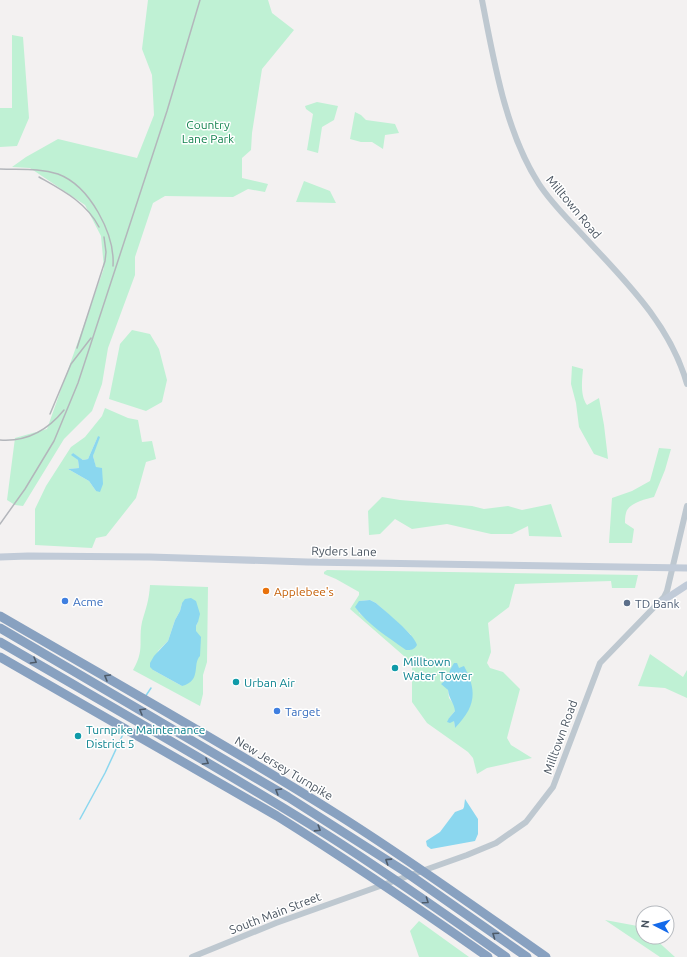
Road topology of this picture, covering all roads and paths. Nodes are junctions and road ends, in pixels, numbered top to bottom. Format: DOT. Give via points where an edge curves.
graph roads {
  1 [pos="482,0"];
  2 [pos="687,384"];
  3 [pos="687,506"];
  4 [pos="0,557"];
  5 [pos="672,568"];
  6 [pos="687,568"];
  7 [pos="687,585"];
  8 [pos="658,604"];
  9 [pos="0,616"];
  10 [pos="0,628"];
  11 [pos="0,642"];
  12 [pos="0,656"];
  13 [pos="367,891"];
  14 [pos="192,957"];
  15 [pos="488,957"];
  16 [pos="506,957"];
  17 [pos="527,957"];
  18 [pos="546,957"];
  1 -- 2 [label="street, Milltown Road" via="507,110 530,170 554,204 656,318 670,343"];
  3 -- 5 [label="street, Milltown Road"];
  4 -- 5 [label="main road, Ryders Lane" via="150,557"];
  5 -- 6 [label="main road, Ryders Lane"];
  5 -- 8 [label="street, Milltown Road" via="667,591"];
  7 -- 8 [label="main road"];
  8 -- 13 [label="street, Milltown Road" via="600,663 553,788 530,819 496,843"];
  18 -- 9 [label="highway, New Jersey Turnpike, one-way" via="336,814"];
  17 -- 10 [label="highway, New Jersey Turnpike, one-way" via="404,871 294,801"];
  11 -- 16 [label="highway, one-way" via="319,830"];
  12 -- 15 [label="highway" via="277,816"];
  13 -- 14 [label="street, South Main Street" via="276,922"];
}
